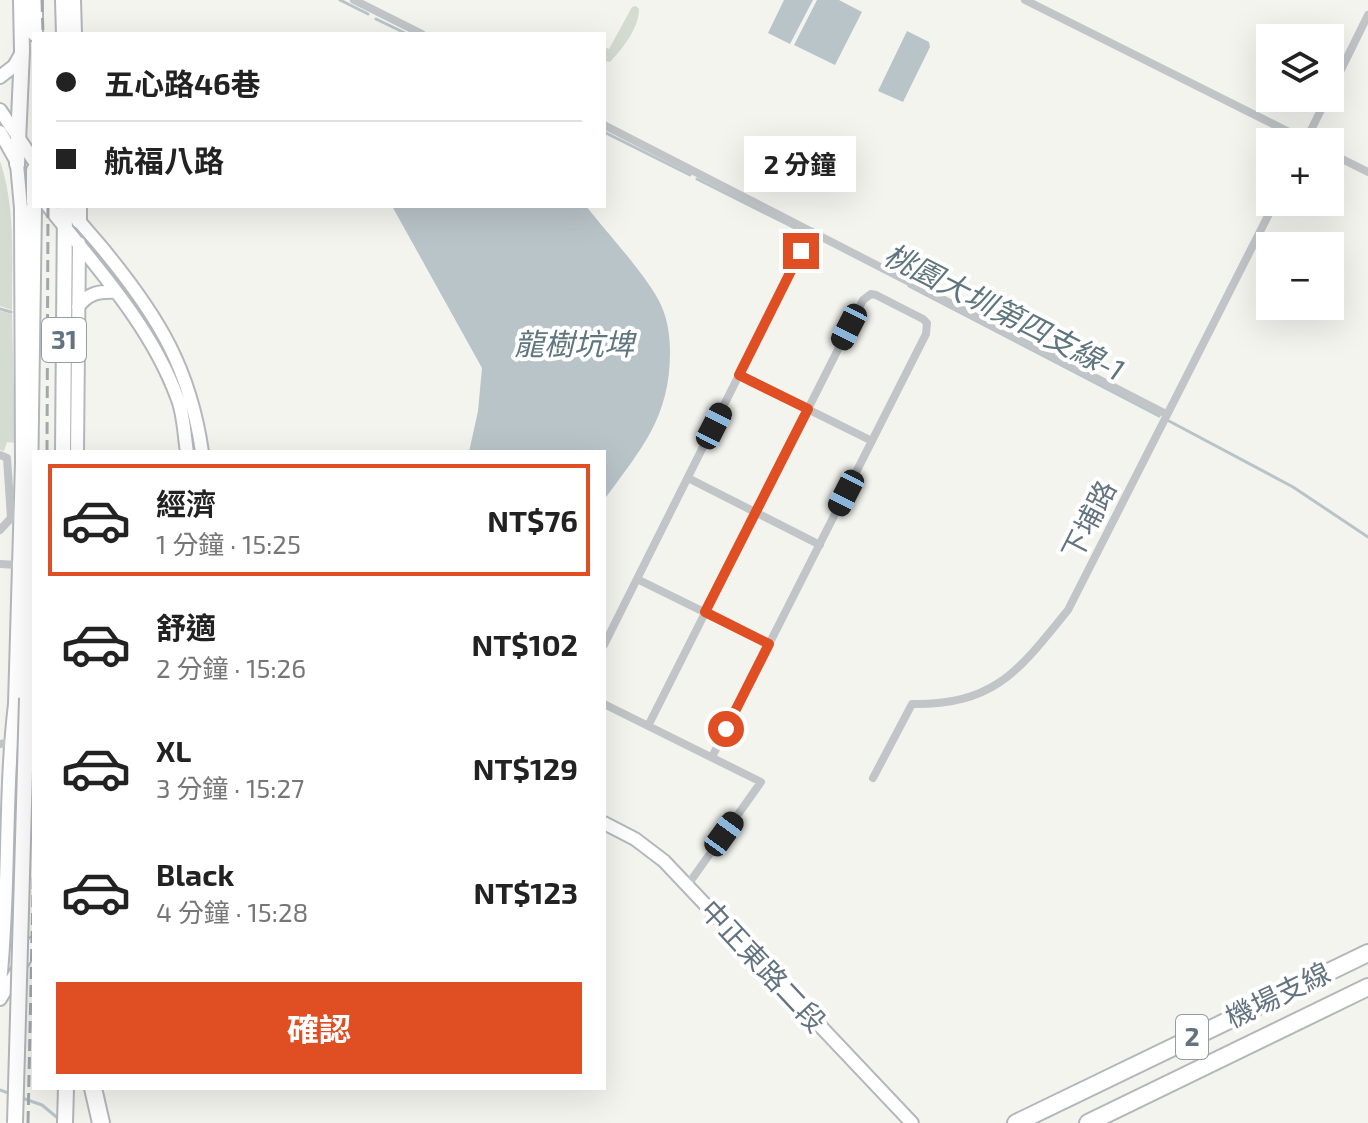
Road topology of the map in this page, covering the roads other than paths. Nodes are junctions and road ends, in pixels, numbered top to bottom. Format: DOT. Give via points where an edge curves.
graph roads {
  1 [pos="21,0"];
  2 [pos="35,0"];
  3 [pos="354,0"];
  4 [pos="1025,0"];
  5 [pos="66,2"];
  6 [pos="1368,15"];
  7 [pos="35,32"];
  8 [pos="64,32"];
  9 [pos="74,32"];
  10 [pos="418,32"];
  11 [pos="22,51"];
  12 [pos="1344,64"];
  13 [pos="0,77"];
  14 [pos="0,110"];
  15 [pos="606,126"];
  16 [pos="1281,128"];
  17 [pos="0,132"];
  18 [pos="18,137"];
  19 [pos="32,158"];
  20 [pos="1344,160"];
  21 [pos="17,164"];
  22 [pos="1368,172"];
  23 [pos="32,192"];
  24 [pos="34,208"];
  25 [pos="50,208"];
  26 [pos="66,208"];
  27 [pos="79,214"];
  28 [pos="1268,216"];
  29 [pos="65,228"];
  30 [pos="80,244"];
  31 [pos="801,251"];
  32 [pos="116,292"];
  33 [pos="78,307"];
  34 [pos="739,375"];
  35 [pos="808,409"];
  36 [pos="1166,414"];
  37 [pos="872,441"];
  38 [pos="63,450"];
  39 [pos="77,450"];
  40 [pos="187,450"];
  41 [pos="202,450"];
  42 [pos="0,455"];
  43 [pos="688,478"];
  44 [pos="756,512"];
  45 [pos="0,530"];
  46 [pos="820,545"];
  47 [pos="0,564"];
  48 [pos="18,565"];
  49 [pos="637,579"];
  50 [pos="705,612"];
  51 [pos="606,641"];
  52 [pos="769,644"];
  53 [pos="606,705"];
  54 [pos="13,721"];
  55 [pos="648,726"];
  56 [pos="32,738"];
  57 [pos="5,744"];
  58 [pos="712,757"];
  59 [pos="873,778"];
  60 [pos="606,824"];
  61 [pos="687,886"];
  62 [pos="32,945"];
  63 [pos="1368,953"];
  64 [pos="5,977"];
  65 [pos="1368,987"];
  66 [pos="0,999"];
  67 [pos="66,1090"];
  68 [pos="90,1090"];
  69 [pos="91,1090"];
  70 [pos="15,1123"];
  71 [pos="65,1123"];
  72 [pos="90,1123"];
  73 [pos="101,1123"];
  74 [pos="912,1123"];
  75 [pos="1016,1123"];
  76 [pos="1088,1123"];
  1 -- 11 [label="main road"];
  2 -- 7 [label="main road"];
  3 -- 10 [label="street"];
  4 -- 16 [label="street"];
  5 -- 8 [label="main road"];
  5 -- 9 [label="main road"];
  6 -- 12 [label="street"];
  11 -- 13 [label="main road"];
  11 -- 18 [label="main road"];
  14 -- 18 [label="main road"];
  15 -- 36 [label="street"];
  17 -- 21 [label="main road"];
  18 -- 19 [label="main road"];
  18 -- 21 [label="main road"];
  20 -- 22 [label="street"];
  21 -- 23 [label="main road"];
  21 -- 48 [label="main road" via="22,447"];
  24 -- 70 [label="main road, 31, bridge"];
  25 -- 29 [label="main road"];
  26 -- 29 [label="main road, 31"];
  27 -- 30 [label="main road"];
  27 -- 41 [label="main road" via="174,351 193,400"];
  28 -- 36 [label="street, 下埔路"];
  29 -- 30 [label="main road"];
  29 -- 38 [label="main road, 31"];
  30 -- 32 [label="main road"];
  30 -- 33 [label="main road"];
  31 -- 34 [label="street"];
  32 -- 33 [label="main road" via="93,293"];
  32 -- 40 [label="main road" via="179,399"];
  33 -- 39 [label="main road"];
  34 -- 35 [label="street"];
  34 -- 43 [label="street"];
  35 -- 37 [label="street"];
  35 -- 37 [label="street" via="863,300 876,295 923,319 928,328"];
  35 -- 44 [label="street"];
  36 -- 59 [label="street, 下埔路" via="1068,610 999,685 965,699 912,704"];
  37 -- 46 [label="street"];
  42 -- 45 [label="street" via="7,458 11,518"];
  43 -- 44 [label="street"];
  43 -- 49 [label="street"];
  44 -- 46 [label="street"];
  44 -- 50 [label="street"];
  46 -- 52 [label="street"];
  47 -- 48 [label="street"];
  48 -- 54 [label="main road"];
  49 -- 50 [label="street"];
  49 -- 51 [label="street"];
  50 -- 52 [label="street"];
  50 -- 55 [label="street"];
  52 -- 58 [label="street"];
  53 -- 55 [label="street"];
  54 -- 56 [label="main road"];
  54 -- 57 [label="main road"];
  55 -- 58 [label="street"];
  56 -- 57 [label="street"];
  57 -- 64 [label="main road"];
  58 -- 61 [label="street" via="761,782"];
  60 -- 61 [label="main road, 中正東路二段" via="654,851"];
  61 -- 74 [label="main road, 中正東路二段"];
  62 -- 64 [label="main road"];
  63 -- 75 [label="highway, 機場支線 / 2"];
  64 -- 66 [label="main road"];
  65 -- 76 [label="highway, 機場支線 / 2"];
  67 -- 71 [label="main road"];
  68 -- 72 [label="highway"];
  69 -- 73 [label="highway"];
}
